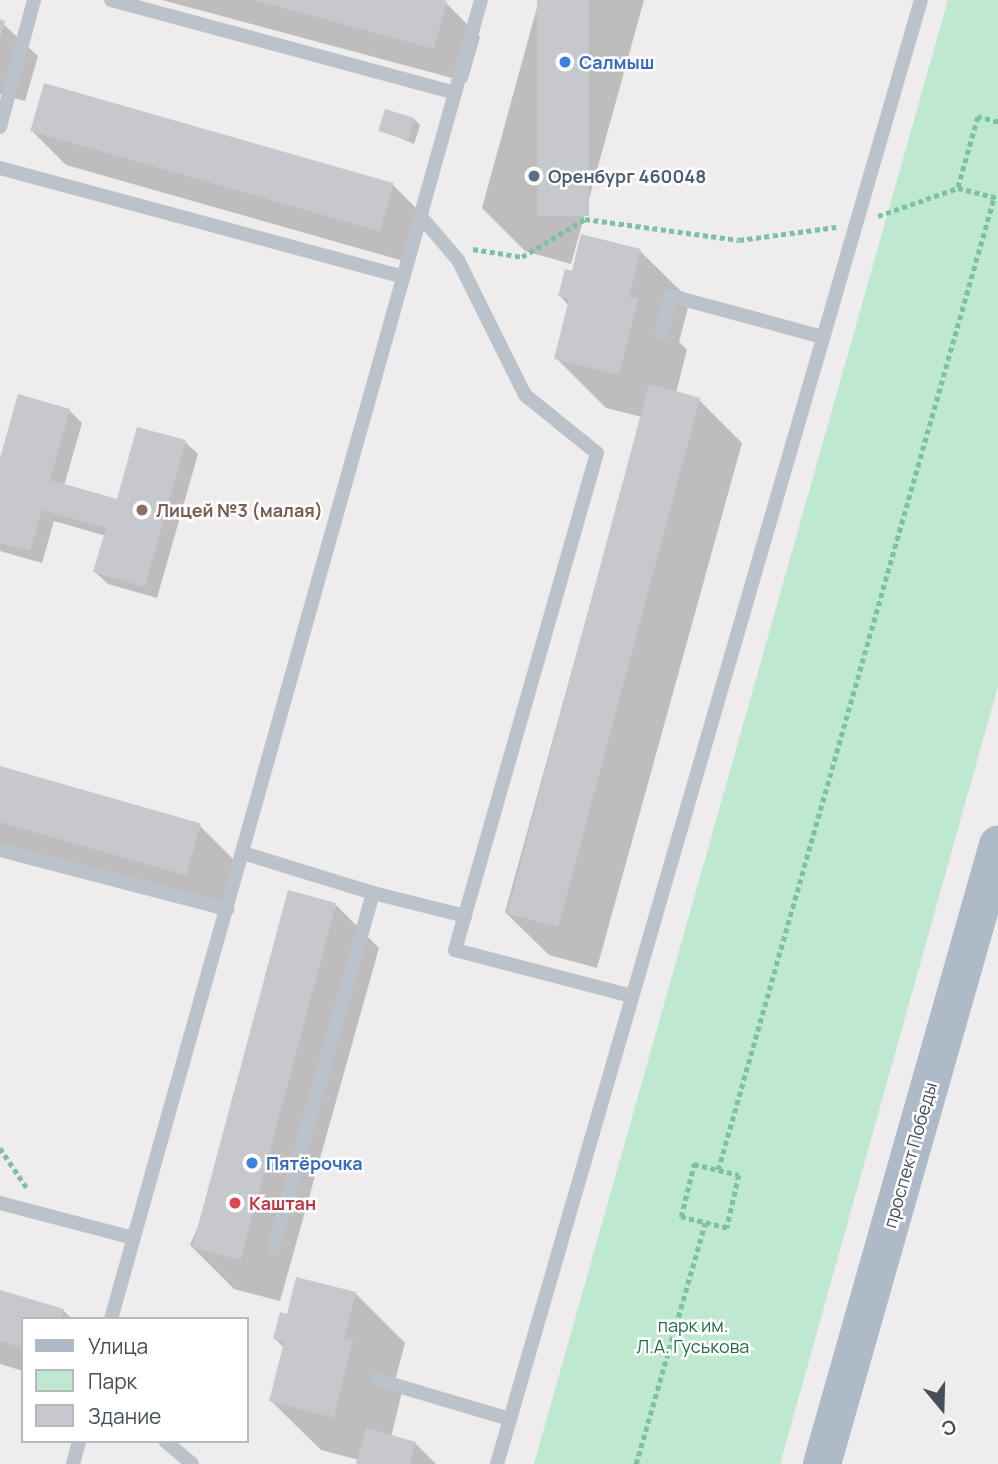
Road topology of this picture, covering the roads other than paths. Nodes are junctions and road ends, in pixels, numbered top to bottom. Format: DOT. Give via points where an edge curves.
graph roads {
  1 [pos="34,0"];
  2 [pos="111,0"];
  3 [pos="481,0"];
  4 [pos="921,0"];
  5 [pos="455,93"];
  6 [pos="2,107"];
  7 [pos="0,127"];
  8 [pos="0,168"];
  9 [pos="423,219"];
  10 [pos="404,278"];
  11 [pos="661,333"];
  12 [pos="823,337"];
  13 [pos="998,845"];
  14 [pos="0,850"];
  15 [pos="243,852"];
  16 [pos="373,893"];
  17 [pos="227,909"];
  18 [pos="465,916"];
  19 [pos="631,996"];
  20 [pos="0,1203"];
  21 [pos="132,1238"];
  22 [pos="273,1249"];
  23 [pos="112,1317"];
  24 [pos="378,1380"];
  25 [pos="510,1419"];
  26 [pos="78,1443"];
  27 [pos="166,1443"];
  28 [pos="73,1464"];
  29 [pos="191,1464"];
  30 [pos="497,1464"];
  31 [pos="822,1464"];
  1 -- 6 [label="lane"];
  2 -- 5 [label="lane"];
  3 -- 5 [label="lane"];
  4 -- 12 [label="lane"];
  5 -- 9 [label="lane"];
  6 -- 7 [label="lane"];
  8 -- 10 [label="lane"];
  9 -- 10 [label="lane"];
  9 -- 18 [label="lane" via="458,260 525,395 597,453"];
  10 -- 15 [label="lane"];
  11 -- 12 [label="lane" via="671,296"];
  12 -- 19 [label="lane"];
  13 -- 31 [label="main road, проспект Победы"];
  14 -- 17 [label="lane"];
  15 -- 16 [label="lane"];
  15 -- 17 [label="lane"];
  16 -- 18 [label="lane"];
  16 -- 22 [label="lane"];
  17 -- 21 [label="lane"];
  18 -- 19 [label="lane" via="455,950"];
  19 -- 25 [label="lane"];
  20 -- 21 [label="lane"];
  21 -- 23 [label="lane"];
  24 -- 25 [label="lane"];
  25 -- 30 [label="lane"];
  26 -- 28 [label="lane"];
  27 -- 29 [label="lane"];
}
